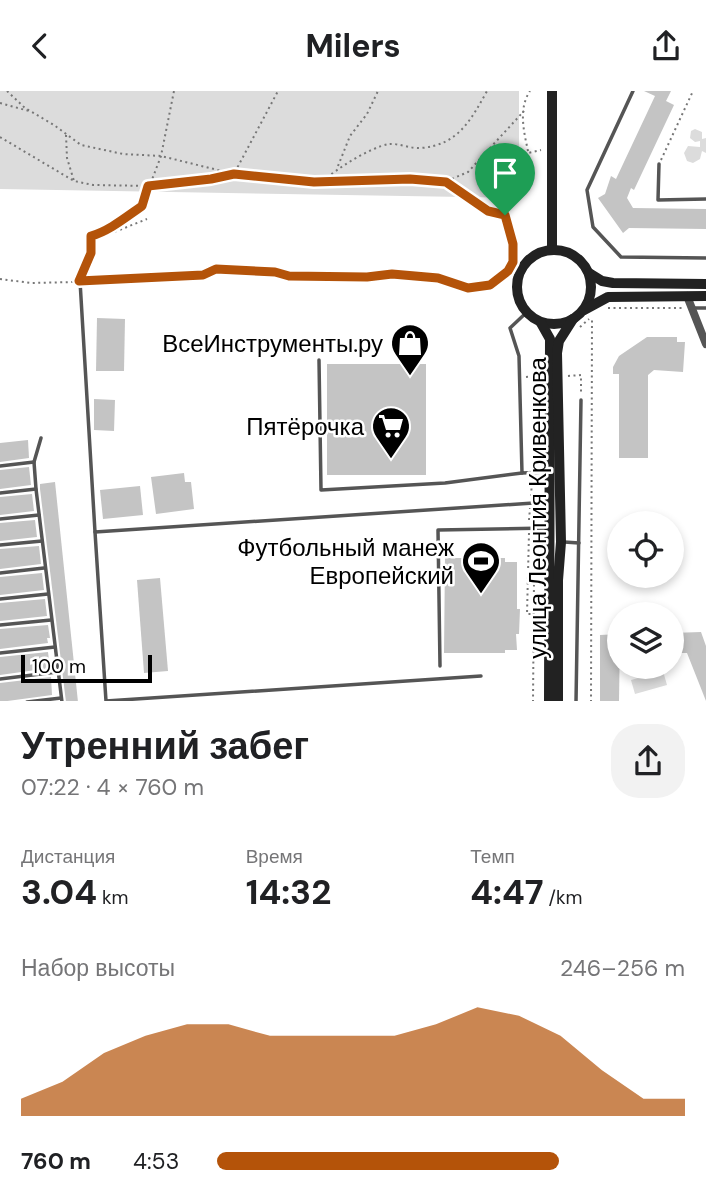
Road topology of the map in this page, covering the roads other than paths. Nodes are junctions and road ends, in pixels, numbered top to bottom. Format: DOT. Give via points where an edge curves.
graph roads {
  1 [pos="552,91"];
  2 [pos="634,91"];
  3 [pos="659,164"];
  4 [pos="706,199"];
  5 [pos="552,250"];
  6 [pos="706,258"];
  7 [pos="589,274"];
  8 [pos="79,281"];
  9 [pos="706,284"];
  10 [pos="687,296"];
  11 [pos="706,296"];
  12 [pos="692,308"];
  13 [pos="706,308"];
  14 [pos="527,311"];
  15 [pos="588,313"];
  16 [pos="573,319"];
  17 [pos="541,323"];
  18 [pos="702,325"];
  19 [pos="706,344"];
  20 [pos="319,360"];
  21 [pos="581,400"];
  22 [pos="41,438"];
  23 [pos="34,462"];
  24 [pos="0,466"];
  25 [pos="550,472"];
  26 [pos="522,473"];
  27 [pos="36,489"];
  28 [pos="0,493"];
  29 [pos="550,502"];
  30 [pos="39,515"];
  31 [pos="0,519"];
  32 [pos="550,528"];
  33 [pos="95,532"];
  34 [pos="42,541"];
  35 [pos="561,542"];
  36 [pos="579,543"];
  37 [pos="0,545"];
  38 [pos="44,568"];
  39 [pos="0,573"];
  40 [pos="48,594"];
  41 [pos="0,599"];
  42 [pos="51,620"];
  43 [pos="0,625"];
  44 [pos="55,647"];
  45 [pos="0,653"];
  46 [pos="440,666"];
  47 [pos="57,672"];
  48 [pos="481,676"];
  49 [pos="0,679"];
  50 [pos="62,700"];
  51 [pos="44,701"];
  52 [pos="549,701"];
  53 [pos="558,701"];
  54 [pos="576,701"];
  1 -- 5 [label="street"];
  2 -- 6 [label="lane" via="587,190 593,227 621,257"];
  3 -- 4 [label="lane" via="658,199"];
  5 -- 7 [label="street" via="572,254"];
  5 -- 14 [label="street" via="527,262 519,276 517,291"];
  7 -- 9 [label="street" via="613,283"];
  7 -- 15 [label="street"];
  8 -- 33 [label="lane"];
  10 -- 11 [label="street"];
  10 -- 12 [label="street"];
  10 -- 15 [label="street" via="608,297"];
  12 -- 13 [label="lane"];
  12 -- 18 [label="street"];
  14 -- 17 [label="street"];
  14 -- 26 [label="lane" via="510,328 519,356"];
  15 -- 16 [label="street"];
  16 -- 17 [label="street"];
  16 -- 35 [label="street, улица Леонтия Кривенкова" via="557,353"];
  17 -- 25 [label="street, улица Леонтия Кривенкова" via="550,339"];
  18 -- 19 [label="street"];
  20 -- 26 [label="lane" via="321,490 445,484"];
  21 -- 36 [label="lane"];
  22 -- 23 [label="lane"];
  23 -- 24 [label="lane"];
  23 -- 27 [label="lane"];
  25 -- 26 [label="lane"];
  25 -- 29 [label="street, улица Леонтия Кривенкова"];
  27 -- 28 [label="lane"];
  27 -- 30 [label="lane"];
  29 -- 32 [label="street, улица Леонтия Кривенкова"];
  29 -- 33 [label="lane"];
  30 -- 31 [label="lane"];
  30 -- 34 [label="lane"];
  32 -- 46 [label="lane" via="438,530"];
  32 -- 52 [label="street, улица Леонтия Кривенкова"];
  33 -- 48 [label="lane" via="106,701"];
  34 -- 37 [label="lane"];
  34 -- 38 [label="lane"];
  35 -- 36 [label="lane"];
  35 -- 53 [label="street, улица Леонтия Кривенкова"];
  36 -- 54 [label="lane"];
  38 -- 39 [label="lane"];
  38 -- 40 [label="lane"];
  40 -- 41 [label="lane"];
  40 -- 42 [label="lane"];
  42 -- 43 [label="lane"];
  42 -- 44 [label="lane"];
  44 -- 45 [label="lane"];
  44 -- 47 [label="lane"];
  47 -- 49 [label="lane"];
  47 -- 50 [label="lane"];
  50 -- 51 [label="lane"];
}
